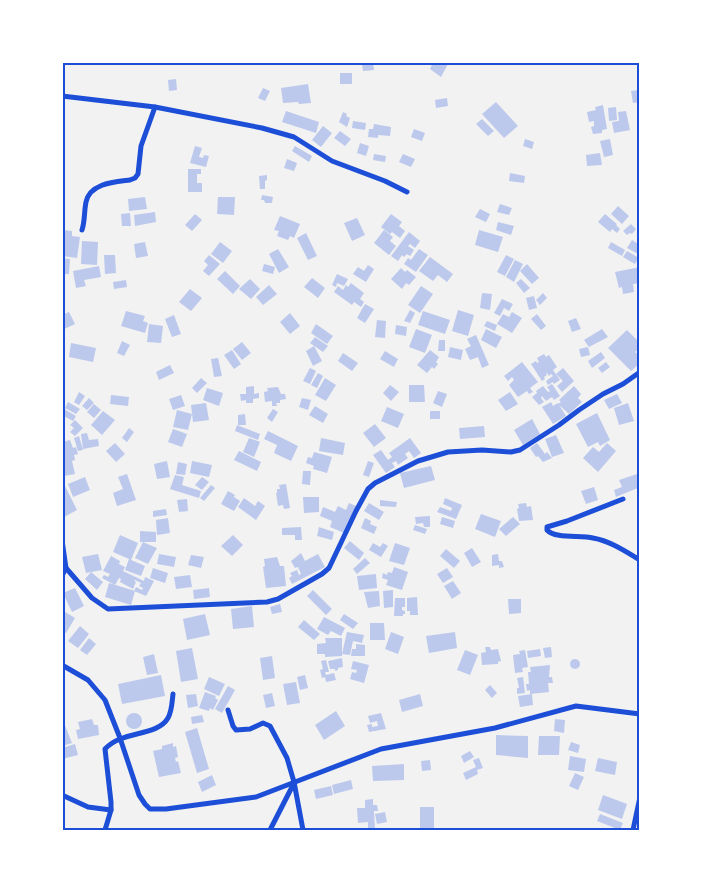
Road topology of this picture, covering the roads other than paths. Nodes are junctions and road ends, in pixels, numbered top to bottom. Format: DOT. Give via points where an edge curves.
graph roads {
  1 [pos="62,96"];
  2 [pos="155,107"];
  3 [pos="407,192"];
  4 [pos="82,230"];
  5 [pos="640,372"];
  6 [pos="623,499"];
  7 [pos="62,540"];
  8 [pos="640,560"];
  9 [pos="66,568"];
  10 [pos="62,576"];
  11 [pos="62,666"];
  12 [pos="173,694"];
  13 [pos="228,710"];
  14 [pos="640,714"];
  15 [pos="120,738"];
  16 [pos="294,782"];
  17 [pos="62,795"];
  18 [pos="640,796"];
  19 [pos="111,810"];
  20 [pos="106,830"];
  21 [pos="270,830"];
  22 [pos="303,830"];
  23 [pos="633,830"];
  1 -- 2 [label="street"];
  2 -- 3 [label="street" via="294,137 332,161"];
  2 -- 4 [label="street" via="141,146 138,174 130,180 100,186 92,192 86,200"];
  5 -- 9 [label="street" via="520,450 448,452 418,461 375,482 368,489 328,568 278,599 252,604 108,609 92,598"];
  6 -- 8 [label="street" via="551,525 547,530 557,535 606,541"];
  7 -- 9 [label="street"];
  9 -- 10 [label="street"];
  11 -- 15 [label="street" via="88,680 104,700"];
  12 -- 15 [label="street" via="170,714 160,726"];
  13 -- 16 [label="street" via="236,730 250,730 263,723 269,724"];
  14 -- 16 [label="street" via="576,706 495,728 381,749"];
  15 -- 16 [label="street" via="140,795 150,809 249,798"];
  15 -- 19 [label="street" via="105,751"];
  16 -- 21 [label="street"];
  16 -- 22 [label="street"];
  17 -- 19 [label="street" via="88,807"];
  18 -- 23 [label="street"];
  19 -- 20 [label="street"];
}
